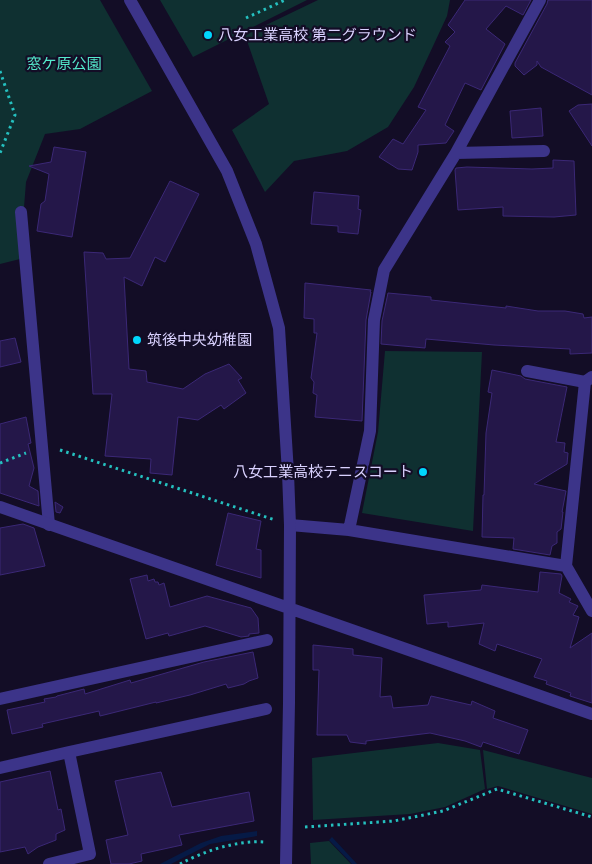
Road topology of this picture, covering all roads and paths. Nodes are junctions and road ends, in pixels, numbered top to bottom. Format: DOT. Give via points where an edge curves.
graph roads {
  1 [pos="130,0"];
  2 [pos="285,0"];
  3 [pos="540,0"];
  4 [pos="246,18"];
  5 [pos="0,71"];
  6 [pos="544,151"];
  7 [pos="0,153"];
  8 [pos="456,153"];
  9 [pos="22,212"];
  10 [pos="527,371"];
  11 [pos="589,379"];
  12 [pos="58,450"];
  13 [pos="30,452"];
  14 [pos="0,462"];
  15 [pos="0,507"];
  16 [pos="49,525"];
  17 [pos="290,525"];
  18 [pos="349,530"];
  19 [pos="566,566"];
  20 [pos="289,608"];
  21 [pos="592,611"];
  22 [pos="267,640"];
  23 [pos="0,699"];
  24 [pos="266,709"];
  25 [pos="592,714"];
  26 [pos="69,752"];
  27 [pos="0,768"];
  28 [pos="592,817"];
  29 [pos="305,827"];
  30 [pos="265,842"];
  31 [pos="49,864"];
  32 [pos="180,864"];
  33 [pos="286,864"];
  1 -- 17 [label="street" via="227,171 256,244 279,328"];
  2 -- 4 [label="path"];
  3 -- 8 [label="street"];
  5 -- 7 [label="path" via="15,115"];
  6 -- 8 [label="street"];
  8 -- 18 [label="street" via="384,270 374,320 370,431"];
  9 -- 16 [label="street"];
  10 -- 11 [label="street"];
  11 -- 19 [label="street"];
  12 -- 17 [label="path"];
  13 -- 14 [label="path"];
  15 -- 16 [label="street"];
  16 -- 20 [label="street"];
  17 -- 18 [label="street"];
  17 -- 20 [label="street"];
  18 -- 19 [label="street"];
  19 -- 21 [label="street"];
  20 -- 25 [label="street"];
  20 -- 33 [label="street"];
  22 -- 23 [label="street"];
  24 -- 26 [label="street"];
  26 -- 27 [label="street"];
  26 -- 31 [label="street" via="90,854"];
  28 -- 29 [label="path" via="497,788 443,811 394,821"];
  30 -- 32 [label="path" via="224,846"];
}
